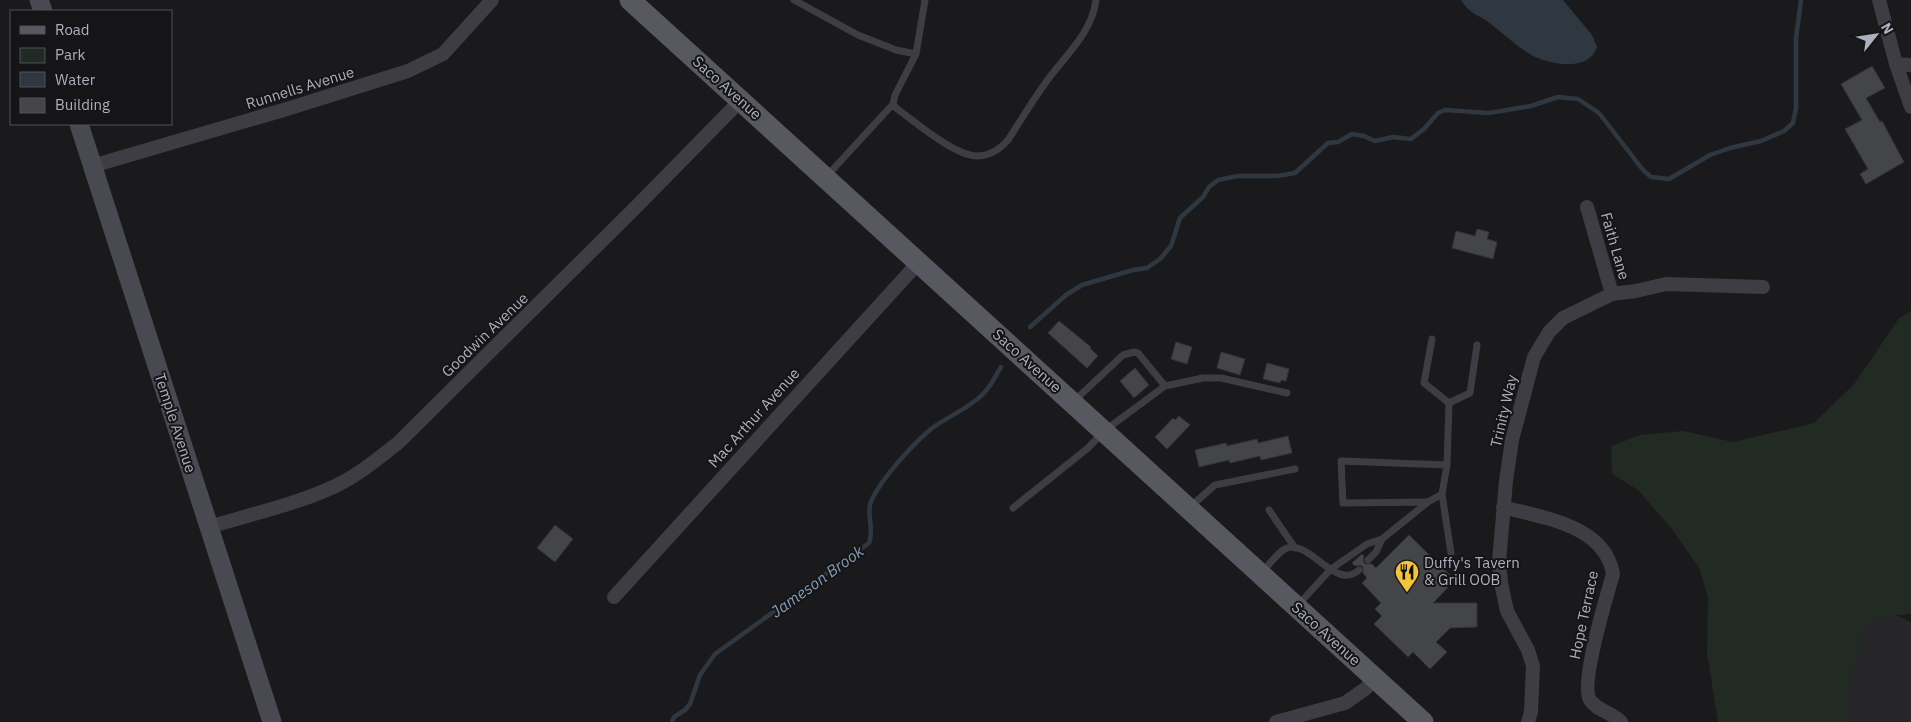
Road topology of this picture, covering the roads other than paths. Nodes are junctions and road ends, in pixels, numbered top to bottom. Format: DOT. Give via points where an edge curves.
graph roads {
  1 [pos="492,0"];
  2 [pos="630,0"];
  3 [pos="794,0"];
  4 [pos="925,0"];
  5 [pos="1096,0"];
  6 [pos="1878,0"];
  7 [pos="916,54"];
  8 [pos="1896,64"];
  9 [pos="1911,65"];
  10 [pos="740,101"];
  11 [pos="894,104"];
  12 [pos="1911,107"];
  13 [pos="79,125"];
  14 [pos="92,166"];
  15 [pos="826,178"];
  16 [pos="1587,207"];
  17 [pos="919,262"];
  18 [pos="1763,286"];
  19 [pos="1612,294"];
  20 [pos="1432,339"];
  21 [pos="1477,346"];
  22 [pos="1165,386"];
  23 [pos="1288,393"];
  24 [pos="1073,402"];
  25 [pos="1449,403"];
  26 [pos="1104,431"];
  27 [pos="1447,465"];
  28 [pos="1295,469"];
  29 [pos="1442,494"];
  30 [pos="1428,502"];
  31 [pos="1503,507"];
  32 [pos="1012,508"];
  33 [pos="1189,508"];
  34 [pos="1269,510"];
  35 [pos="209,527"];
  36 [pos="1382,539"];
  37 [pos="1296,548"];
  38 [pos="1451,553"];
  39 [pos="1368,560"];
  40 [pos="1331,568"];
  41 [pos="1360,570"];
  42 [pos="1261,574"];
  43 [pos="614,597"];
  44 [pos="1296,607"];
  45 [pos="1376,678"];
  46 [pos="272,722"];
  47 [pos="1276,722"];
  48 [pos="1423,722"];
  49 [pos="1528,722"];
  50 [pos="1621,722"];
  1 -- 14 [label="street, Runnells Avenue" via="443,54 408,71"];
  2 -- 10 [label="main road, Saco Avenue"];
  3 -- 7 [label="lane" via="858,35"];
  4 -- 7 [label="lane"];
  5 -- 11 [label="lane" via="1088,27 1074,48 1048,78 1008,140 995,151 977,156 960,152"];
  6 -- 8 [label="street"];
  7 -- 11 [label="lane" via="895,95"];
  8 -- 9 [label="street"];
  8 -- 12 [label="street"];
  10 -- 15 [label="main road, Saco Avenue"];
  10 -- 35 [label="street, Goodwin Avenue" via="398,443 363,470 332,487"];
  11 -- 15 [label="lane"];
  13 -- 14 [label="street, Temple Avenue"];
  14 -- 35 [label="street, Temple Avenue"];
  15 -- 17 [label="main road, Saco Avenue"];
  16 -- 19 [label="street, Faith Lane"];
  17 -- 24 [label="main road, Saco Avenue"];
  17 -- 43 [label="street, Mac Arthur Avenue"];
  18 -- 19 [label="street, Trinity Way" via="1666,284"];
  19 -- 31 [label="street, Trinity Way" via="1563,318 1549,332 1534,357 1512,440"];
  20 -- 25 [label="lane" via="1424,383"];
  21 -- 25 [label="lane" via="1470,393"];
  22 -- 23 [label="lane" via="1203,378 1221,378"];
  22 -- 24 [label="lane" via="1138,353 1128,353"];
  22 -- 26 [label="lane"];
  24 -- 26 [label="main road, Saco Avenue"];
  25 -- 27 [label="lane"];
  26 -- 32 [label="lane" via="1088,448"];
  26 -- 33 [label="main road, Saco Avenue"];
  27 -- 29 [label="lane"];
  27 -- 30 [label="lane" via="1341,461 1343,503"];
  28 -- 33 [label="lane" via="1215,485"];
  29 -- 30 [label="lane"];
  29 -- 38 [label="lane"];
  30 -- 36 [label="lane"];
  31 -- 49 [label="street, Trinity Way" via="1499,562 1504,601 1533,666"];
  31 -- 50 [label="street, Hope Terrace" via="1581,532 1602,548 1611,563 1613,574 1587,678 1587,692 1590,700"];
  33 -- 42 [label="main road, Saco Avenue"];
  34 -- 37 [label="lane"];
  35 -- 46 [label="street, Temple Avenue"];
  36 -- 39 [label="lane"];
  36 -- 40 [label="lane" via="1367,544"];
  37 -- 40 [label="lane"];
  37 -- 42 [label="lane" via="1286,549"];
  40 -- 41 [label="lane" via="1346,576"];
  40 -- 44 [label="lane"];
  42 -- 44 [label="main road, Saco Avenue"];
  44 -- 45 [label="main road, Saco Avenue"];
  45 -- 47 [label="street" via="1345,703"];
  45 -- 48 [label="main road, Saco Avenue"];
}
